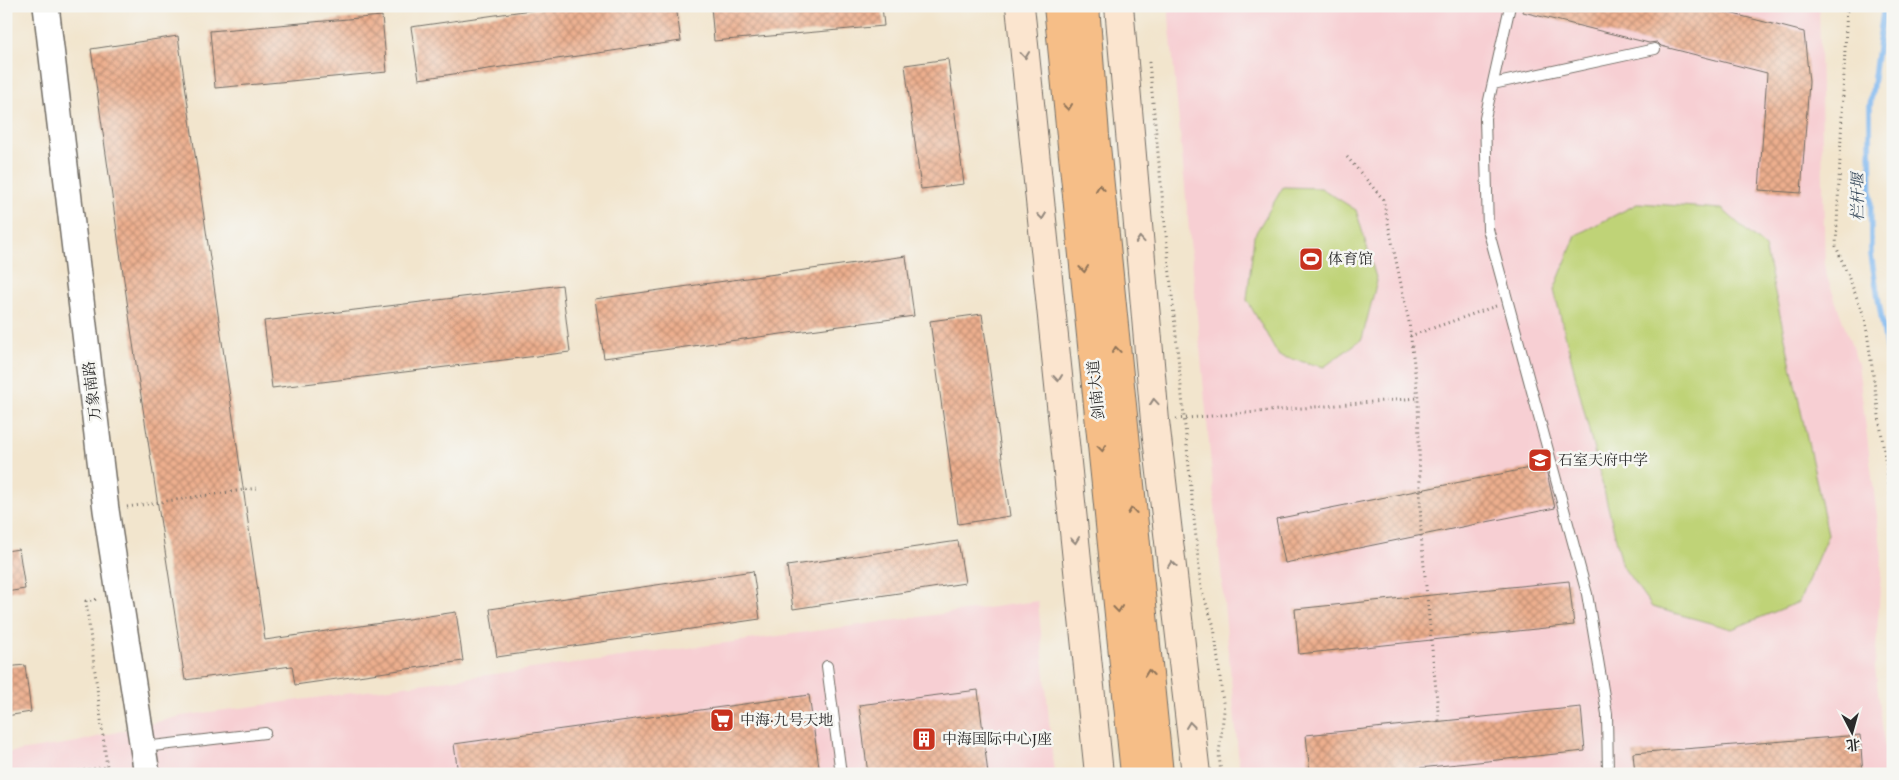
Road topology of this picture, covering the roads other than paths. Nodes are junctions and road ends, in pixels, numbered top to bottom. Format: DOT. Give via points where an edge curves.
graph roads {
  1 [pos="46,6"];
  2 [pos="1020,6"];
  3 [pos="1058,6"];
  4 [pos="1085,6"];
  5 [pos="1119,6"];
  6 [pos="1510,6"];
  7 [pos="1655,49"];
  8 [pos="1137,61"];
  9 [pos="1493,84"];
  10 [pos="1095,136"];
  11 [pos="827,666"];
  12 [pos="265,734"];
  13 [pos="143,748"];
  14 [pos="147,774"];
  15 [pos="841,774"];
  16 [pos="1098,774"];
  17 [pos="1134,774"];
  18 [pos="1159,774"];
  19 [pos="1196,774"];
  20 [pos="1608,774"];
  1 -- 13 [label="street, 万象南路" via="106,510"];
  2 -- 16 [label="main road, one-way"];
  3 -- 17 [label="highway, 剑南大道, one-way"];
  4 -- 10 [label="highway, 剑南大道"];
  5 -- 8 [label="main road"];
  6 -- 9 [label="lane"];
  7 -- 9 [label="lane"];
  8 -- 10 [label="main road"];
  19 -- 8 [label="main road, one-way" via="1155,421"];
  9 -- 20 [label="lane" via="1485,118 1488,229 1587,594 1607,714"];
  18 -- 10 [label="highway, 剑南大道, one-way"];
  11 -- 15 [label="lane"];
  12 -- 13 [label="lane"];
  13 -- 14 [label="street, 万象南路"];
}
